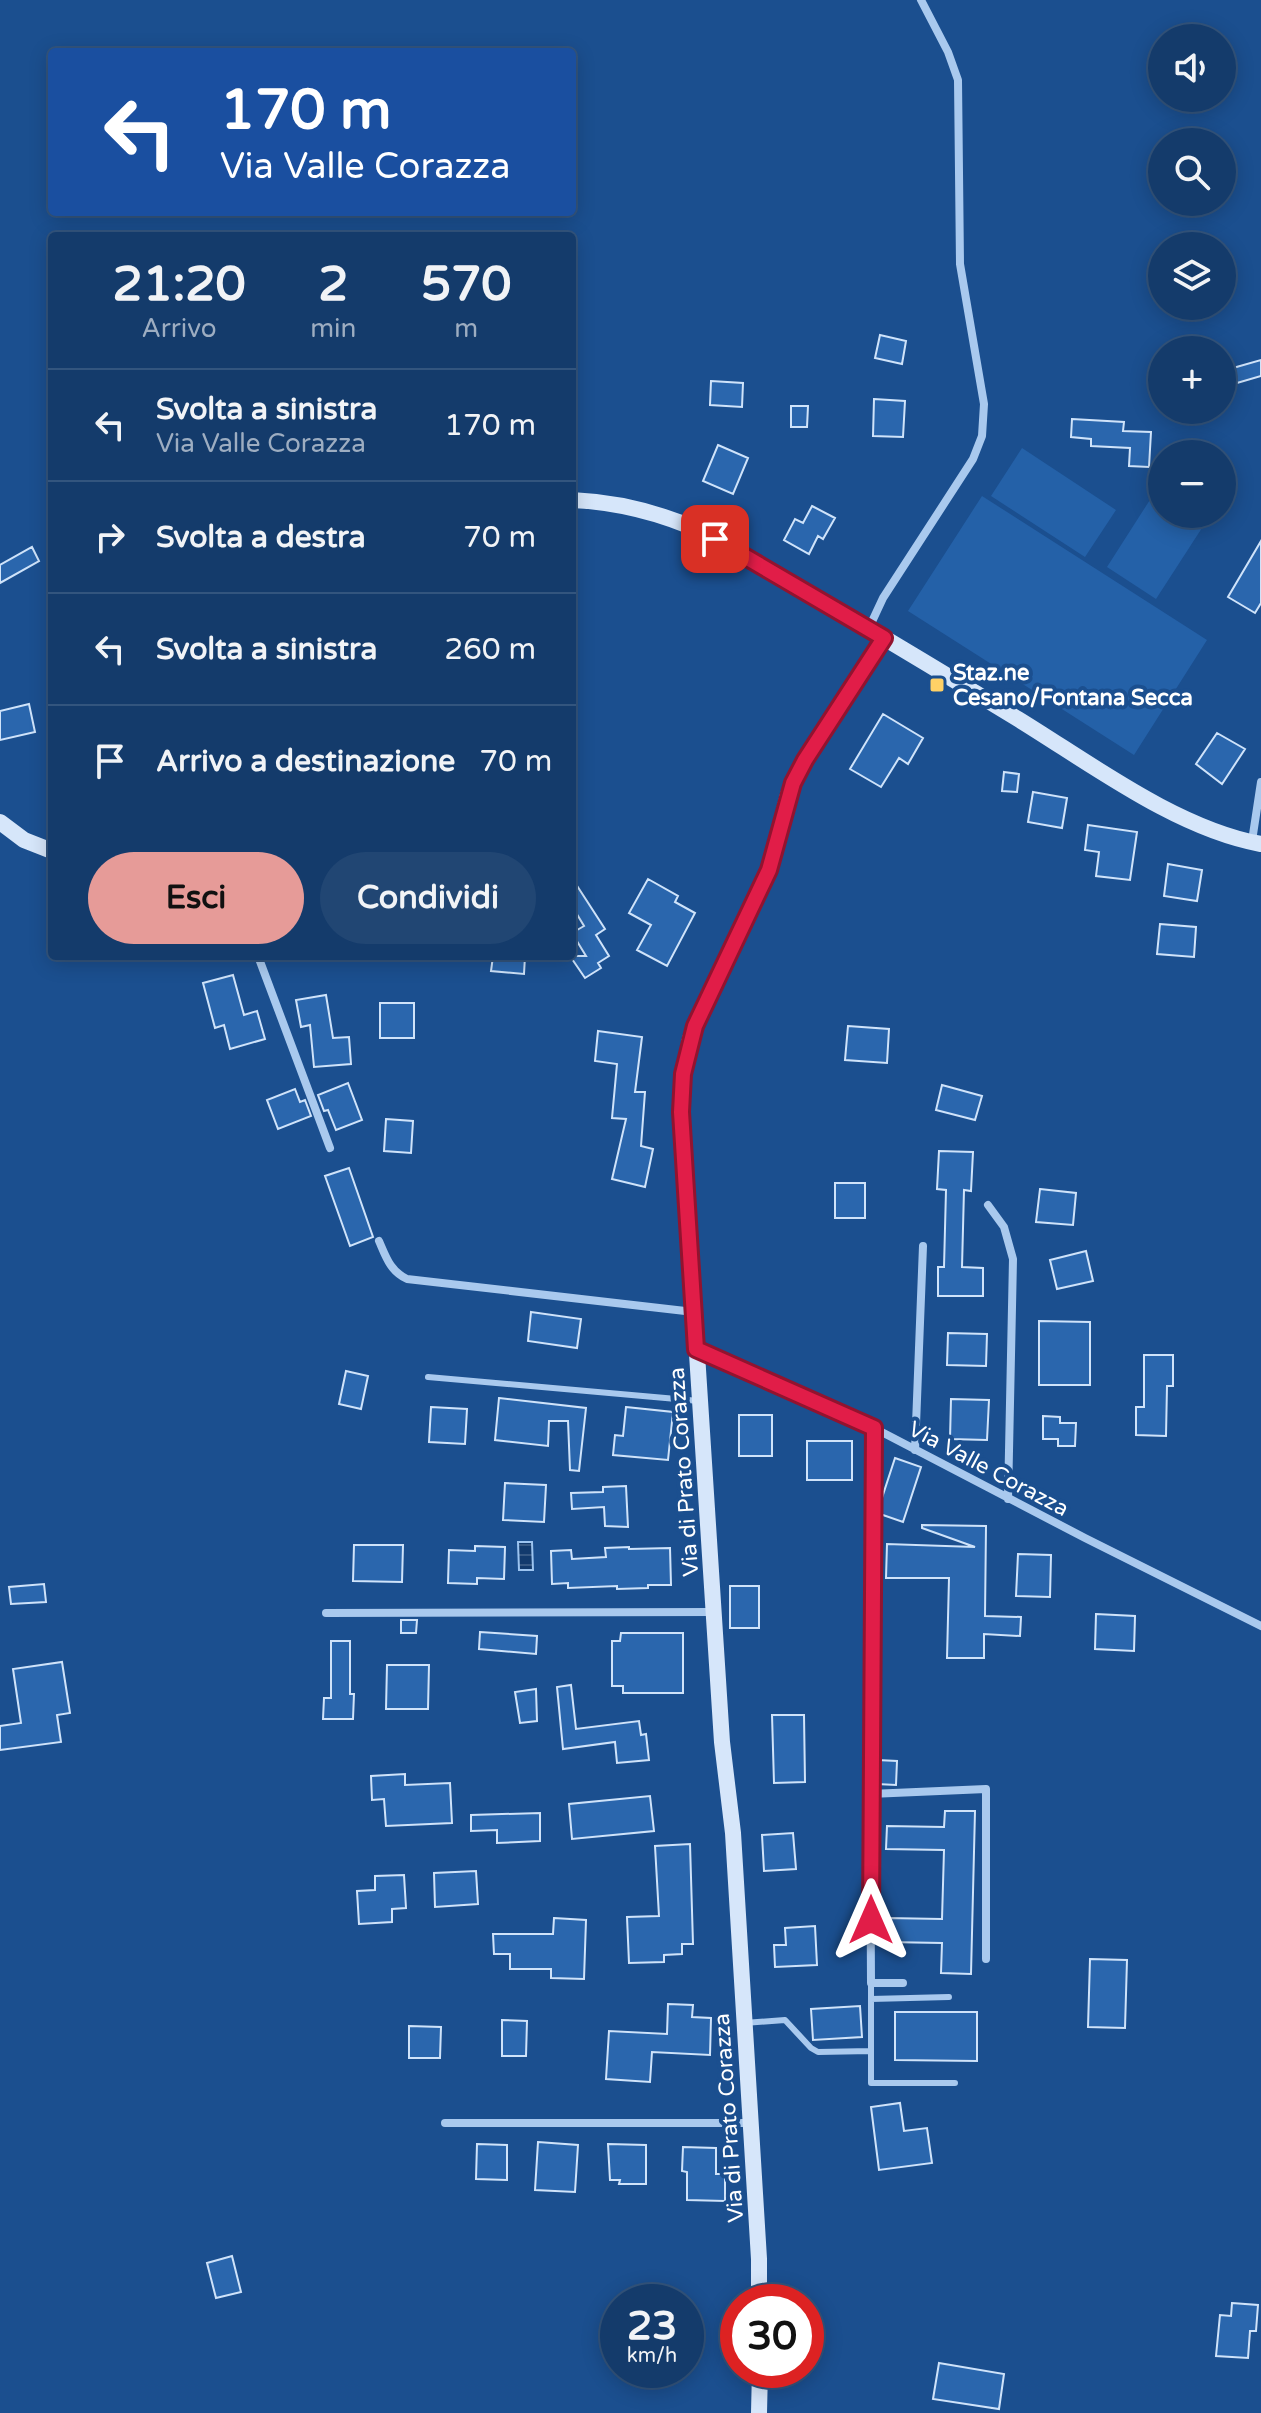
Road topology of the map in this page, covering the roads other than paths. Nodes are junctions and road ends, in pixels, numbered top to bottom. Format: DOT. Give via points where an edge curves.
graph roads {
  1 [pos="921,0"];
  2 [pos="576,500"];
  3 [pos="869,628"];
  4 [pos="884,638"];
  5 [pos="1261,782"];
  6 [pos="0,822"];
  7 [pos="1256,843"];
  8 [pos="48,849"];
  9 [pos="260,960"];
  10 [pos="330,1148"];
  11 [pos="988,1205"];
  12 [pos="379,1241"];
  13 [pos="923,1246"];
  14 [pos="694,1312"];
  15 [pos="696,1349"];
  16 [pos="428,1377"];
  17 [pos="700,1401"];
  18 [pos="874,1428"];
  19 [pos="915,1450"];
  20 [pos="1008,1499"];
  21 [pos="715,1612"];
  22 [pos="326,1613"];
  23 [pos="1261,1626"];
  24 [pos="870,1794"];
  25 [pos="986,1959"];
  26 [pos="871,1983"];
  27 [pos="903,1983"];
  28 [pos="949,1997"];
  29 [pos="871,1999"];
  30 [pos="744,2023"];
  31 [pos="871,2051"];
  32 [pos="955,2083"];
  33 [pos="445,2123"];
  34 [pos="750,2123"];
  35 [pos="758,2284"];
  36 [pos="760,2388"];
  37 [pos="759,2413"];
  1 -- 3 [label="street" via="958,80 960,264 984,421 973,459"];
  2 -- 3 [label="street" via="676,520"];
  3 -- 4 [label="street"];
  4 -- 7 [label="street" via="1145,797 1217,832"];
  4 -- 14 [label="street, Via di Prato Corazza" via="799,771 769,870 690,1039 681,1112"];
  5 -- 7 [label="street"];
  6 -- 8 [label="street"];
  9 -- 10 [label="street"];
  11 -- 20 [label="street" via="1004,1227 1013,1259"];
  12 -- 14 [label="street" via="390,1266 407,1279"];
  13 -- 19 [label="street"];
  14 -- 15 [label="street, Via di Prato Corazza"];
  15 -- 17 [label="street, Via di Prato Corazza"];
  15 -- 18 [label="street, Via Valle Corazza"];
  16 -- 17 [label="lane"];
  17 -- 21 [label="street, Via di Prato Corazza"];
  18 -- 19 [label="street, Via Valle Corazza"];
  18 -- 24 [label="street"];
  19 -- 20 [label="street, Via Valle Corazza"];
  20 -- 23 [label="street, Via Valle Corazza"];
  21 -- 22 [label="street"];
  21 -- 30 [label="street, Via di Prato Corazza"];
  24 -- 25 [label="street" via="986,1789"];
  24 -- 26 [label="street"];
  26 -- 27 [label="street"];
  26 -- 29 [label="lane"];
  28 -- 29 [label="lane"];
  29 -- 31 [label="lane"];
  30 -- 31 [label="lane" via="785,2020 818,2052"];
  30 -- 34 [label="street, Via di Prato Corazza"];
  31 -- 32 [label="lane" via="871,2083"];
  33 -- 34 [label="street"];
  34 -- 35 [label="street, Via di Prato Corazza"];
  36 -- 37 [label="street"];
}
